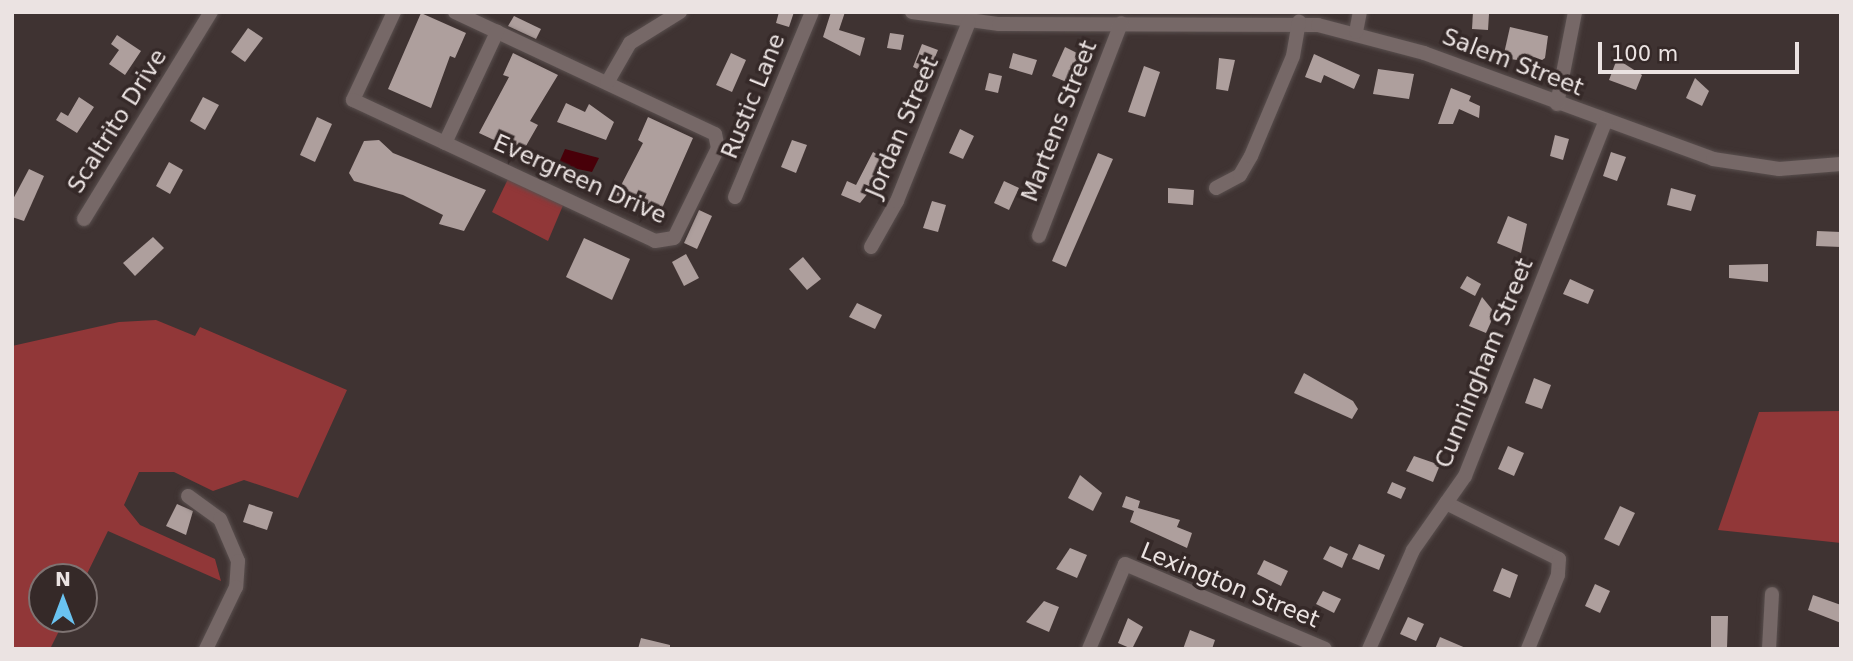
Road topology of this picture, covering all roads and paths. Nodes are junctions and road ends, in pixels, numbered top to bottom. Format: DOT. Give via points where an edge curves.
graph roads {
  1 [pos="211,12"];
  2 [pos="394,12"];
  3 [pos="454,12"];
  4 [pos="680,12"];
  5 [pos="812,12"];
  6 [pos="912,12"];
  7 [pos="1360,12"];
  8 [pos="1575,12"];
  9 [pos="1144,17"];
  10 [pos="970,22"];
  11 [pos="1299,22"];
  12 [pos="1121,23"];
  13 [pos="497,32"];
  14 [pos="1356,32"];
  15 [pos="607,83"];
  16 [pos="1557,104"];
  17 [pos="1605,123"];
  18 [pos="445,143"];
  19 [pos="1841,164"];
  20 [pos="1216,188"];
  21 [pos="735,197"];
  22 [pos="84,219"];
  23 [pos="1039,236"];
  24 [pos="871,247"];
  25 [pos="188,496"];
  26 [pos="1446,503"];
  27 [pos="1772,594"];
  28 [pos="206,649"];
  29 [pos="1089,649"];
  30 [pos="1325,649"];
  31 [pos="1369,649"];
  32 [pos="1528,649"];
  33 [pos="1769,649"];
  1 -- 22 [label="street, Scaltrito Drive"];
  2 -- 18 [label="street, Evergreen Drive" via="353,100"];
  3 -- 13 [label="street, Evergreen Drive"];
  4 -- 15 [label="street" via="630,43"];
  5 -- 21 [label="street, Rustic Lane"];
  6 -- 10 [label="street, Salem Street"];
  7 -- 14 [label="street"];
  8 -- 16 [label="street"];
  9 -- 11 [label="street, Salem Street"];
  9 -- 12 [label="street, Salem Street"];
  10 -- 12 [label="street, Salem Street"];
  10 -- 24 [label="street, Jordan Street" via="897,201"];
  11 -- 14 [label="street, Salem Street"];
  11 -- 20 [label="street" via="1293,56 1251,156 1240,175"];
  12 -- 23 [label="street, Martens Street"];
  13 -- 15 [label="street, Evergreen Drive"];
  13 -- 18 [label="street"];
  14 -- 16 [label="street, Salem Street"];
  15 -- 18 [label="street, Evergreen Drive" via="718,138 669,242 656,241"];
  16 -- 17 [label="street, Salem Street"];
  17 -- 19 [label="street, Salem Street" via="1741,166"];
  17 -- 26 [label="street, Cunningham Street" via="1468,467"];
  25 -- 28 [label="street" via="205,505 228,531 238,561 236,587"];
  26 -- 31 [label="street, Cunningham Street" via="1408,559"];
  26 -- 32 [label="street" via="1559,559 1558,575"];
  27 -- 33 [label="street"];
  29 -- 30 [label="street, Lexington Street" via="1125,564"];
}
